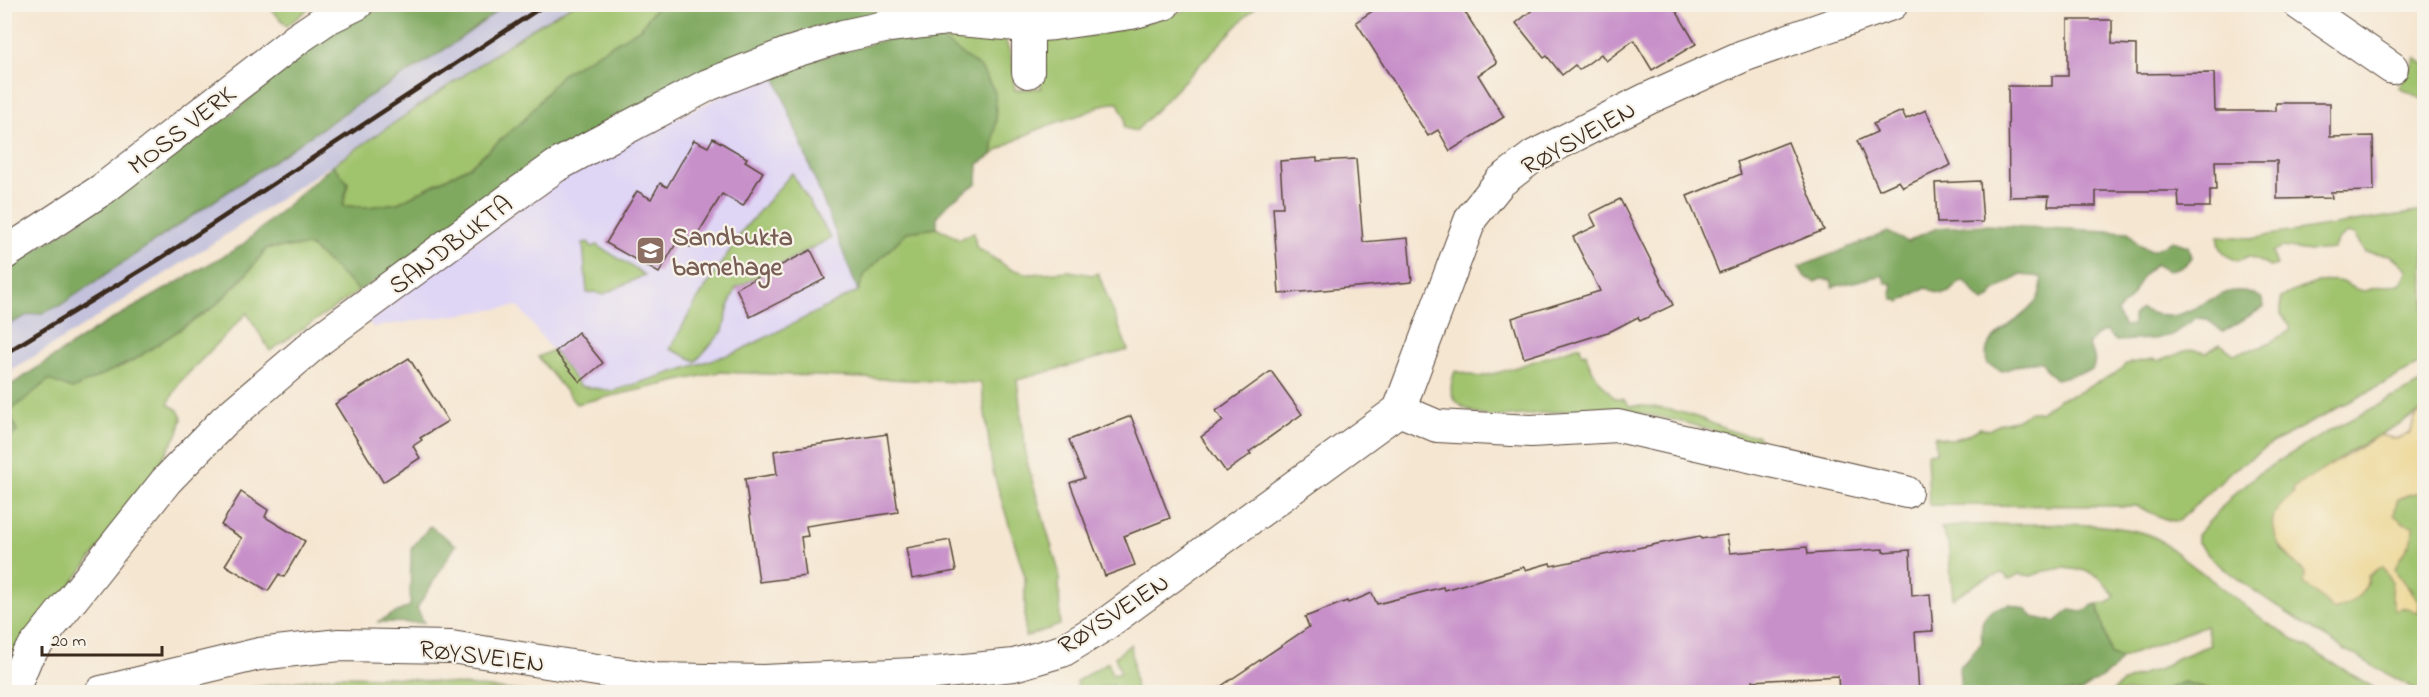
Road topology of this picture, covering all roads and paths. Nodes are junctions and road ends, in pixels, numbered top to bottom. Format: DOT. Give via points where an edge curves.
graph roads {
  1 [pos="357,4"];
  2 [pos="1164,4"];
  3 [pos="1892,4"];
  4 [pos="2299,4"];
  5 [pos="1028,27"];
  6 [pos="2392,68"];
  7 [pos="1028,72"];
  8 [pos="4,254"];
  9 [pos="1399,410"];
  10 [pos="1906,492"];
  11 [pos="16,693"];
  12 [pos="100,693"];
  1 -- 8 [label="street, MOSS VERK" via="297,39 104,189"];
  2 -- 5 [label="street, SANDBUKTA" via="1131,13"];
  3 -- 9 [label="street, RØYSVEIEN" via="1743,56 1647,99 1534,156 1500,182 1471,218"];
  4 -- 6 [label="street"];
  5 -- 7 [label="street"];
  5 -- 11 [label="street, SANDBUKTA" via="947,19 843,36 708,85 556,166 320,339 224,421 166,481 27,656"];
  9 -- 10 [label="street" via="1437,426 1532,431 1618,426"];
  9 -- 12 [label="street, RØYSVEIEN" via="1103,626 1062,651 1014,665 763,681 654,679 451,647 339,645 259,654"];
}
